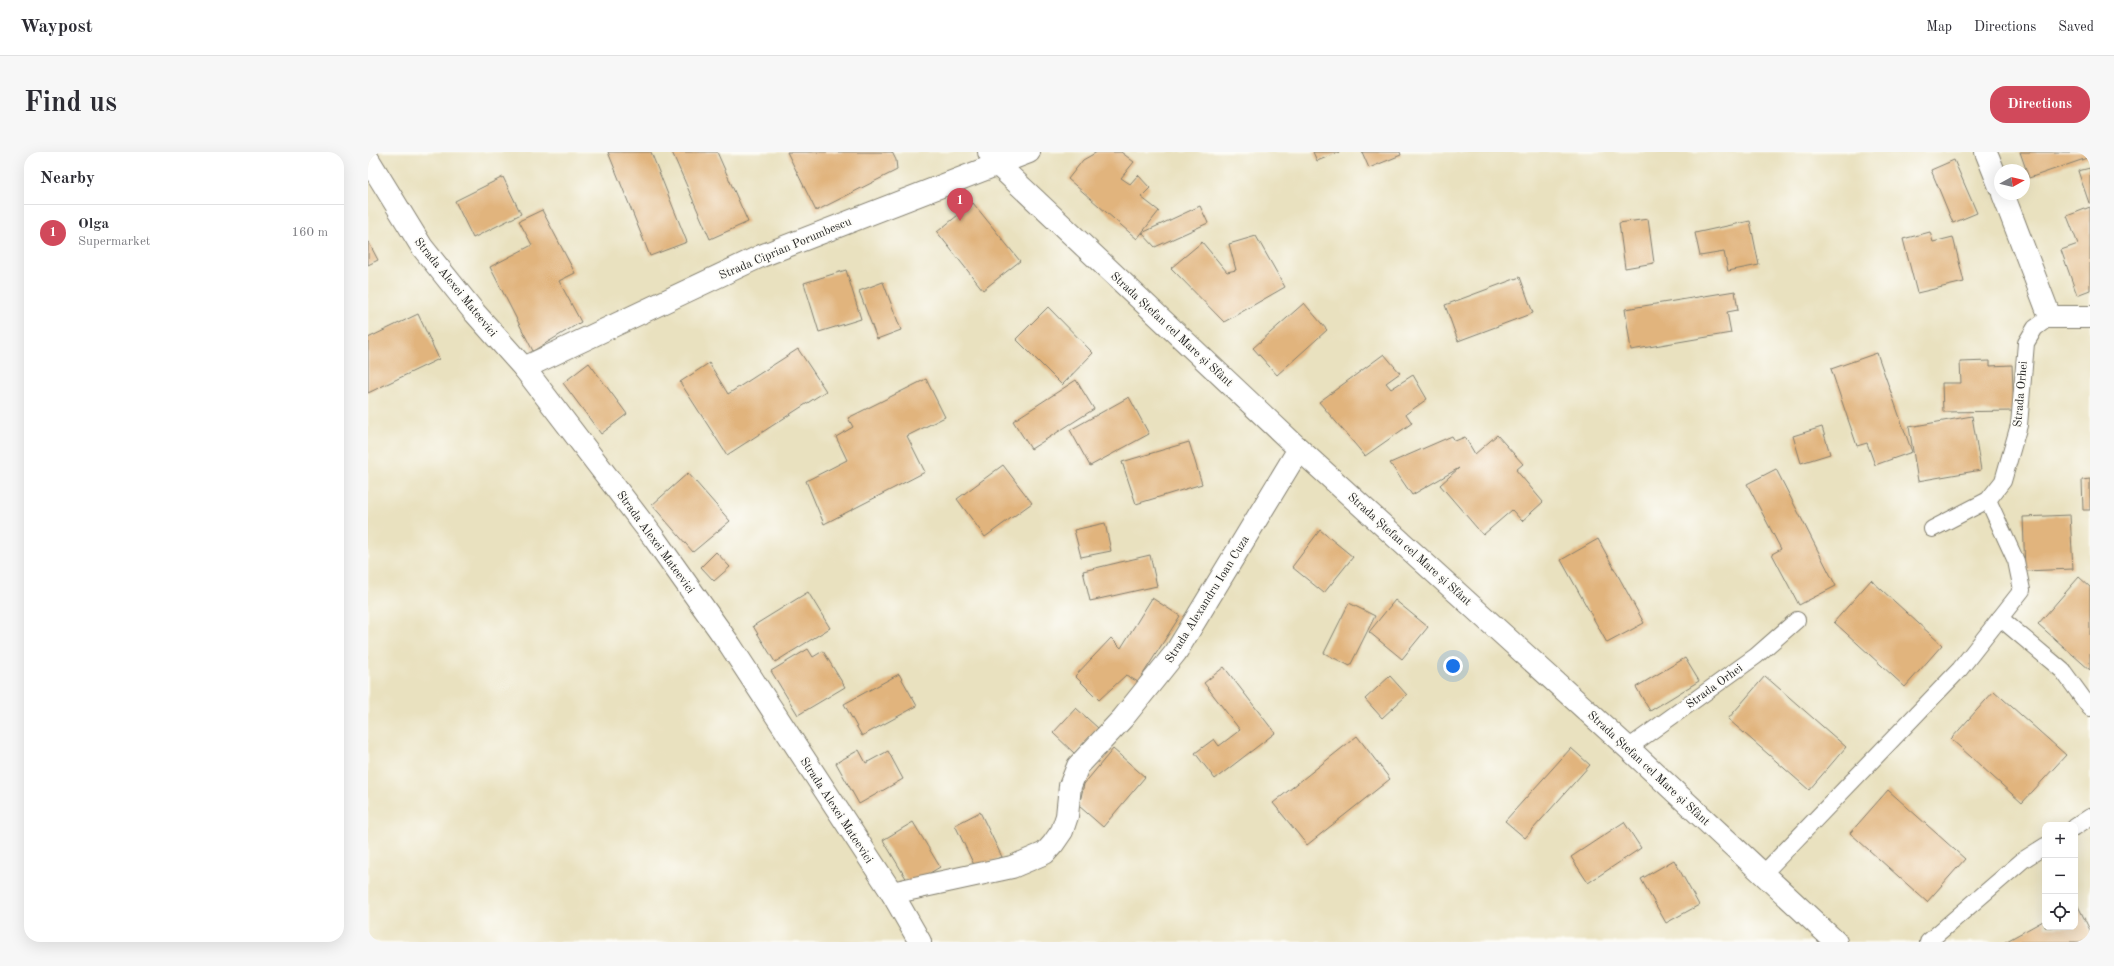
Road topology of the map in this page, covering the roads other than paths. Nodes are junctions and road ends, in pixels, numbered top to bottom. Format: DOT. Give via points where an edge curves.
graph roads {
  1 [pos="1029,152"];
  2 [pos="1986,152"];
  3 [pos="993,158"];
  4 [pos="368,159"];
  5 [pos="1994,172"];
  6 [pos="2005,200"];
  7 [pos="2050,316"];
  8 [pos="2090,317"];
  9 [pos="524,368"];
  10 [pos="1299,449"];
  11 [pos="1988,500"];
  12 [pos="1932,529"];
  13 [pos="2000,618"];
  14 [pos="1797,620"];
  15 [pos="2090,708"];
  16 [pos="1628,748"];
  17 [pos="2090,817"];
  18 [pos="2078,825"];
  19 [pos="2042,848"];
  20 [pos="1763,874"];
  21 [pos="892,893"];
  22 [pos="920,942"];
  23 [pos="1836,942"];
  24 [pos="1928,942"];
  1 -- 3 [label="street, Strada Ciprian Porumbescu"];
  2 -- 5 [label="street"];
  3 -- 9 [label="street, Strada Ciprian Porumbescu" via="761,256"];
  3 -- 10 [label="street, Strada Ștefan cel Mare și Sfânt"];
  4 -- 9 [label="street, Strada Alexei Mateevici" via="422,247 475,313"];
  6 -- 7 [label="street"];
  7 -- 8 [label="street"];
  7 -- 11 [label="lane, Strada Orhei" via="2035,328 2026,343 2019,425 2003,481"];
  9 -- 21 [label="street, Strada Alexei Mateevici" via="654,538 725,639"];
  10 -- 16 [label="street, Strada Ștefan cel Mare și Sfânt"];
  10 -- 21 [label="street, Strada Alexandru Ioan Cuza" via="1176,652 1123,718 1078,766 1070,786 1067,816 1062,831 1045,853 1012,867"];
  11 -- 12 [label="lane, Strada Orhei"];
  11 -- 13 [label="lane" via="2016,561 2022,590"];
  13 -- 15 [label="lane" via="2062,671"];
  13 -- 20 [label="lane" via="1960,669"];
  14 -- 16 [label="lane, Strada Orhei" via="1756,656"];
  16 -- 20 [label="street, Strada Ștefan cel Mare și Sfânt"];
  17 -- 18 [label="lane"];
  19 -- 24 [label="lane" via="2023,860"];
  20 -- 23 [label="street, Strada Ștefan cel Mare și Sfânt"];
  21 -- 22 [label="street, Strada Alexei Mateevici"];
}
